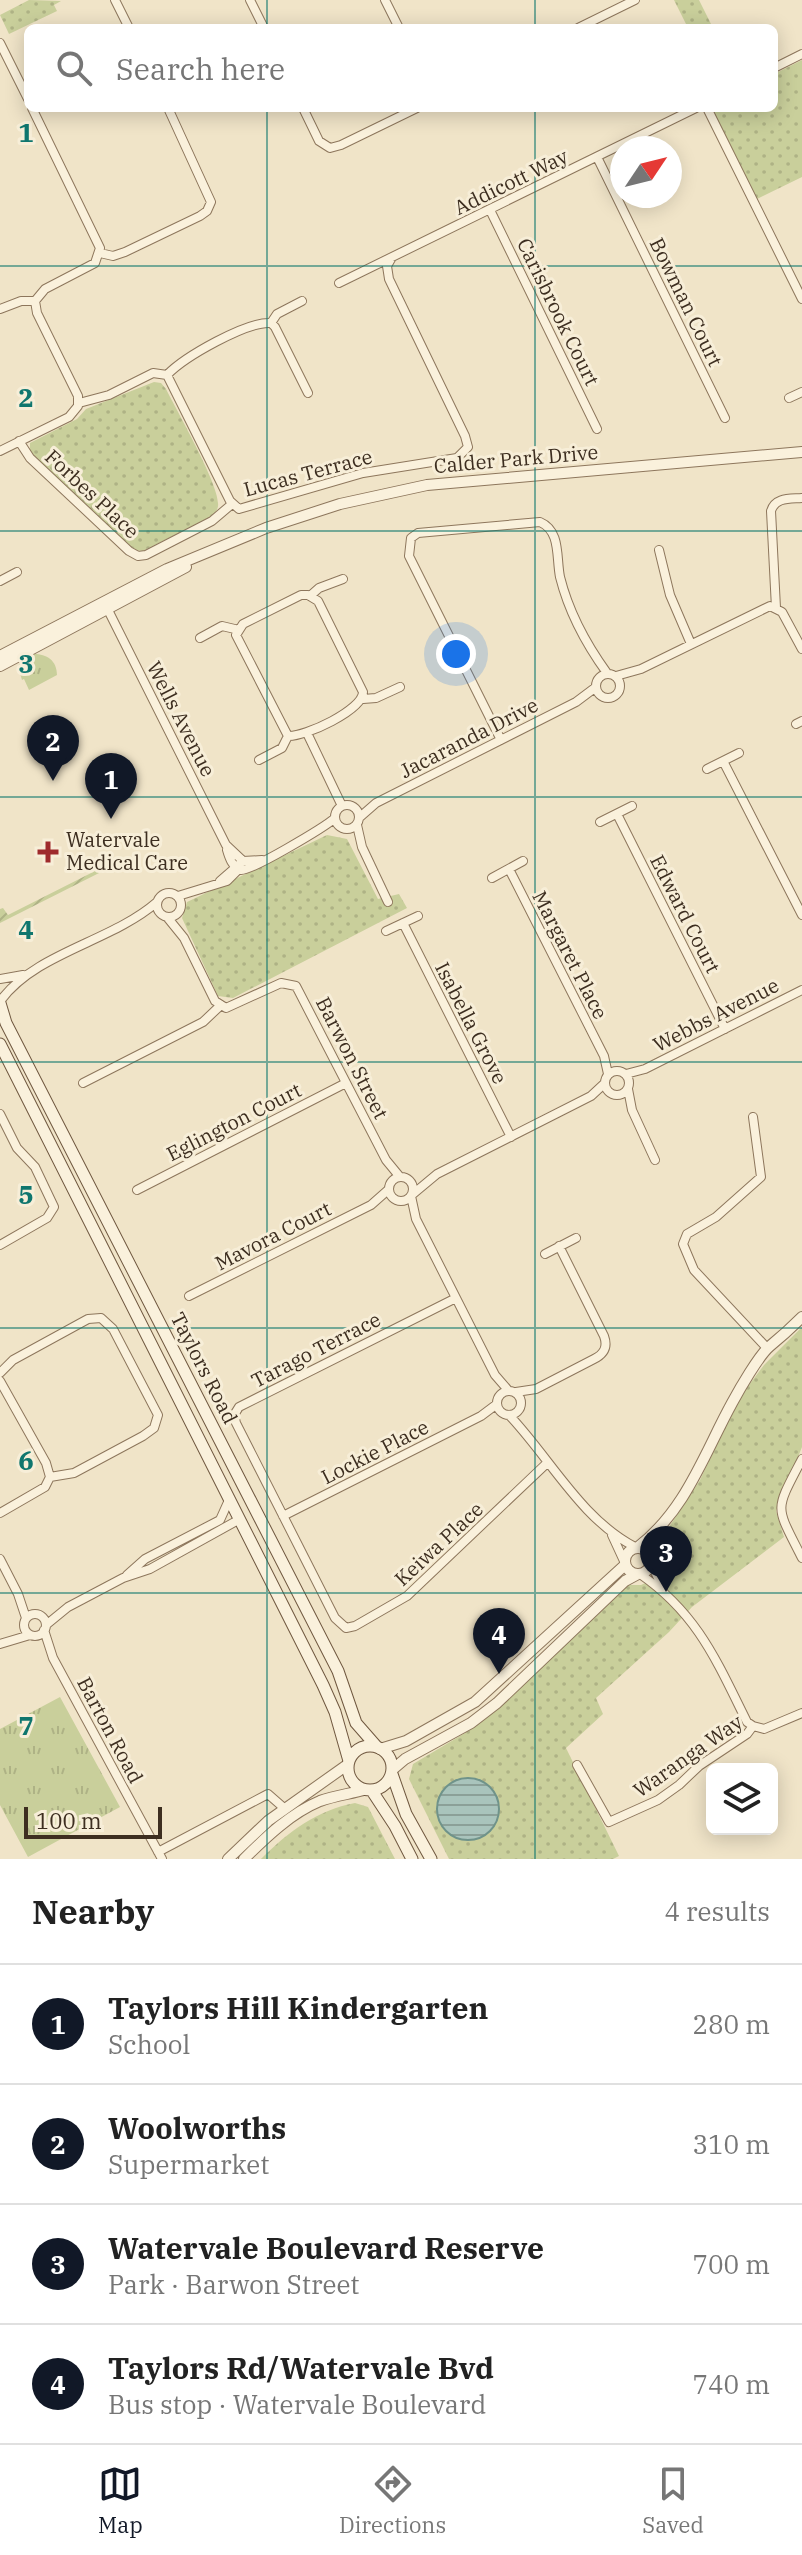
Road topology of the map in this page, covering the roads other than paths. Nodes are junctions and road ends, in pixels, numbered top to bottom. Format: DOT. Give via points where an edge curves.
graph roads {
  1 [pos="115,0"];
  2 [pos="250,0"];
  3 [pos="385,0"];
  4 [pos="635,0"];
  5 [pos="127,24"];
  6 [pos="262,24"];
  7 [pos="397,24"];
  8 [pos="586,24"];
  9 [pos="0,43"];
  10 [pos="802,54"];
  11 [pos="778,66"];
  12 [pos="24,91"];
  13 [pos="34,112"];
  14 [pos="170,112"];
  15 [pos="305,112"];
  16 [pos="409,112"];
  17 [pos="688,112"];
  18 [pos="709,112"];
  19 [pos="597,157"];
  20 [pos="490,210"];
  21 [pos="100,253"];
  22 [pos="391,259"];
  23 [pos="339,283"];
  24 [pos="802,299"];
  25 [pos="35,301"];
  26 [pos="302,301"];
  27 [pos="0,309"];
  28 [pos="271,323"];
  29 [pos="167,375"];
  30 [pos="802,392"];
  31 [pos="308,393"];
  32 [pos="789,398"];
  33 [pos="79,403"];
  34 [pos="725,418"];
  35 [pos="597,429"];
  36 [pos="19,441"];
  37 [pos="0,451"];
  38 [pos="802,452"];
  39 [pos="802,498"];
  40 [pos="232,504"];
  41 [pos="659,550"];
  42 [pos="17,572"];
  43 [pos="343,579"];
  44 [pos="0,581"];
  45 [pos="310,596"];
  46 [pos="105,604"];
  47 [pos="776,608"];
  48 [pos="239,630"];
  49 [pos="200,638"];
  50 [pos="691,644"];
  51 [pos="801,644"];
  52 [pos="3,659"];
  53 [pos="641,669"];
  54 [pos="607,675"];
  55 [pos="620,686"];
  56 [pos="400,687"];
  57 [pos="596,687"];
  58 [pos="602,696"];
  59 [pos="363,699"];
  60 [pos="576,702"];
  61 [pos="307,733"];
  62 [pos="288,736"];
  63 [pos="501,740"];
  64 [pos="739,753"];
  65 [pos="259,760"];
  66 [pos="723,761"];
  67 [pos="707,769"];
  68 [pos="376,803"];
  69 [pos="342,806"];
  70 [pos="632,806"];
  71 [pos="355,807"];
  72 [pos="617,814"];
  73 [pos="335,818"];
  74 [pos="358,821"];
  75 [pos="600,822"];
  76 [pos="344,829"];
  77 [pos="317,832"];
  78 [pos="362,847"];
  79 [pos="523,861"];
  80 [pos="239,866"];
  81 [pos="509,869"];
  82 [pos="492,878"];
  83 [pos="199,891"];
  84 [pos="178,896"];
  85 [pos="157,902"];
  86 [pos="388,902"];
  87 [pos="180,910"];
  88 [pos="802,915"];
  89 [pos="164,916"];
  90 [pos="418,916"];
  91 [pos="139,918"];
  92 [pos="403,923"];
  93 [pos="386,931"];
  94 [pos="184,938"];
  95 [pos="24,975"];
  96 [pos="0,979"];
  97 [pos="802,990"];
  98 [pos="0,1001"];
  99 [pos="221,1005"];
  100 [pos="725,1029"];
  101 [pos="0,1044"];
  102 [pos="619,1079"];
  103 [pos="83,1083"];
  104 [pos="346,1083"];
  105 [pos="614,1094"];
  106 [pos="591,1096"];
  107 [pos="632,1110"];
  108 [pos="0,1114"];
  109 [pos="753,1117"];
  110 [pos="511,1137"];
  111 [pos="386,1160"];
  112 [pos="655,1160"];
  113 [pos="437,1174"];
  114 [pos="404,1178"];
  115 [pos="390,1186"];
  116 [pos="137,1190"];
  117 [pos="412,1195"];
  118 [pos="397,1200"];
  119 [pos="371,1205"];
  120 [pos="416,1219"];
  121 [pos="576,1238"];
  122 [pos="0,1245"];
  123 [pos="559,1246"];
  124 [pos="545,1254"];
  125 [pos="189,1296"];
  126 [pos="456,1298"];
  127 [pos="802,1317"];
  128 [pos="767,1348"];
  129 [pos="0,1373"];
  130 [pos="495,1375"];
  131 [pos="0,1381"];
  132 [pos="536,1389"];
  133 [pos="512,1391"];
  134 [pos="520,1406"];
  135 [pos="501,1407"];
  136 [pos="525,1431"];
  137 [pos="802,1459"];
  138 [pos="547,1463"];
  139 [pos="50,1477"];
  140 [pos="240,1478"];
  141 [pos="229,1500"];
  142 [pos="0,1513"];
  143 [pos="283,1516"];
  144 [pos="240,1519"];
  145 [pos="666,1522"];
  146 [pos="610,1531"];
  147 [pos="637,1547"];
  148 [pos="802,1558"];
  149 [pos="0,1559"];
  150 [pos="625,1563"];
  151 [pos="651,1563"];
  152 [pos="639,1574"];
  153 [pos="123,1578"];
  154 [pos="666,1594"];
  155 [pos="68,1607"];
  156 [pos="32,1618"];
  157 [pos="341,1625"];
  158 [pos="45,1628"];
  159 [pos="33,1636"];
  160 [pos="2,1643"];
  161 [pos="53,1658"];
  162 [pos="802,1713"];
  163 [pos="753,1726"];
  164 [pos="379,1748"];
  165 [pos="348,1763"];
  166 [pos="577,1765"];
  167 [pos="392,1772"];
  168 [pos="368,1790"];
  169 [pos="284,1808"];
  170 [pos="160,1856"];
  171 [pos="228,1859"];
  172 [pos="244,1859"];
  173 [pos="412,1859"];
  174 [pos="431,1859"];
  1 -- 5 [label="street"];
  2 -- 6 [label="street"];
  3 -- 7 [label="street"];
  4 -- 8 [label="street"];
  9 -- 12 [label="street"];
  10 -- 11 [label="street"];
  13 -- 21 [label="street"];
  14 -- 21 [label="street" via="211,202 207,211 125,252"];
  15 -- 16 [label="street" via="319,141 330,148"];
  17 -- 19 [label="street, Addicott Way"];
  18 -- 24 [label="street"];
  19 -- 20 [label="street, Addicott Way"];
  19 -- 34 [label="street, Bowman Court"];
  20 -- 22 [label="street, Addicott Way"];
  20 -- 35 [label="street, Carisbrook Court"];
  21 -- 25 [label="street" via="91,266 45,289"];
  22 -- 23 [label="street, Addicott Way"];
  22 -- 40 [label="street, Lucas Terrace" via="389,279 465,436 466,452 457,458 326,481 243,509"];
  25 -- 27 [label="street"];
  25 -- 33 [label="street"];
  26 -- 28 [label="street"];
  28 -- 29 [label="street" via="253,325 191,355"];
  28 -- 31 [label="street"];
  29 -- 33 [label="street" via="153,373"];
  29 -- 40 [label="street, Lucas Terrace"];
  30 -- 32 [label="street"];
  33 -- 36 [label="street" via="72,415"];
  36 -- 37 [label="street"];
  36 -- 40 [label="street, Forbes Place" via="33,461 138,556 212,521"];
  38 -- 46 [label="street, Calder Park Drive" via="427,485 298,516"];
  39 -- 47 [label="street" via="777,502 771,511"];
  41 -- 50 [label="street" via="670,595"];
  42 -- 44 [label="street"];
  43 -- 45 [label="street"];
  45 -- 48 [label="street" via="301,595"];
  45 -- 59 [label="street" via="318,601"];
  46 -- 52 [label="street, Calder Park Drive"];
  46 -- 80 [label="street, Wells Avenue"];
  47 -- 50 [label="street" via="763,608"];
  47 -- 51 [label="street"];
  48 -- 49 [label="street" via="222,626"];
  48 -- 62 [label="street" via="238,641"];
  50 -- 53 [label="street"];
  53 -- 54 [label="street"];
  53 -- 55 [label="street"];
  54 -- 55 [label="street"];
  54 -- 57 [label="street"];
  54 -- 63 [label="street" via="570,610 550,526 540,522 418,533 411,538 409,556"];
  55 -- 58 [label="street" via="616,696"];
  56 -- 59 [label="street"];
  57 -- 58 [label="street"];
  57 -- 60 [label="street, Jacaranda Drive"];
  58 -- 60 [label="street, Jacaranda Drive"];
  59 -- 61 [label="street"];
  60 -- 63 [label="street, Jacaranda Drive"];
  61 -- 62 [label="street"];
  61 -- 69 [label="street"];
  62 -- 65 [label="street" via="282,748"];
  63 -- 68 [label="street, Jacaranda Drive"];
  64 -- 66 [label="street"];
  66 -- 67 [label="street"];
  66 -- 88 [label="street"];
  68 -- 71 [label="street, Jacaranda Drive"];
  68 -- 74 [label="street, Jacaranda Drive"];
  69 -- 71 [label="street"];
  69 -- 73 [label="street"];
  70 -- 72 [label="street"];
  71 -- 74 [label="street"];
  72 -- 75 [label="street"];
  72 -- 100 [label="street, Edward Court"];
  73 -- 76 [label="street"];
  73 -- 77 [label="street"];
  74 -- 76 [label="street"];
  74 -- 78 [label="street"];
  76 -- 77 [label="street"];
  76 -- 78 [label="street"];
  77 -- 80 [label="street" via="263,860"];
  78 -- 86 [label="street"];
  79 -- 81 [label="street"];
  80 -- 83 [label="street"];
  81 -- 82 [label="street"];
  81 -- 102 [label="street, Margaret Place"];
  83 -- 84 [label="street"];
  83 -- 87 [label="street"];
  84 -- 85 [label="street" via="165,893"];
  84 -- 87 [label="street"];
  85 -- 89 [label="street"];
  85 -- 91 [label="street"];
  87 -- 89 [label="street"];
  87 -- 94 [label="street"];
  89 -- 91 [label="street"];
  89 -- 94 [label="street"];
  90 -- 92 [label="street"];
  91 -- 95 [label="street"];
  92 -- 93 [label="street"];
  92 -- 110 [label="street, Isabella Grove"];
  94 -- 99 [label="street"];
  95 -- 96 [label="street"];
  95 -- 98 [label="street"];
  97 -- 100 [label="street, Webbs Avenue"];
  98 -- 140 [label="main road, Taylors Road" via="13,1037"];
  99 -- 103 [label="street" via="203,1022"];
  99 -- 104 [label="street, Barwon Street" via="226,1008 292,983"];
  100 -- 102 [label="street, Webbs Avenue"];
  101 -- 141 [label="main road, Taylors Road"];
  102 -- 105 [label="street"];
  102 -- 105 [label="street"];
  102 -- 106 [label="street, Webbs Avenue"];
  102 -- 107 [label="street, Margaret Place"];
  104 -- 111 [label="street, Barwon Street"];
  104 -- 116 [label="street, Eglington Court"];
  105 -- 106 [label="street, Webbs Avenue"];
  105 -- 107 [label="street"];
  106 -- 110 [label="street, Webbs Avenue"];
  107 -- 112 [label="street"];
  108 -- 122 [label="street" via="54,1207 47,1218"];
  109 -- 128 [label="street" via="761,1177 716,1217 687,1234 683,1244 694,1270"];
  110 -- 113 [label="street, Webbs Avenue"];
  111 -- 114 [label="street, Barwon Street"];
  111 -- 115 [label="street, Barwon Street"];
  113 -- 114 [label="street, Webbs Avenue"];
  113 -- 117 [label="street, Webbs Avenue"];
  114 -- 115 [label="street, Webbs Avenue"];
  114 -- 117 [label="street" via="413,1186"];
  115 -- 118 [label="street, Barwon Street"];
  115 -- 119 [label="street, Mavora Court"];
  117 -- 118 [label="street, Webbs Avenue"];
  117 -- 120 [label="street"];
  118 -- 119 [label="street, Mavora Court"];
  118 -- 120 [label="street"];
  119 -- 125 [label="street, Mavora Court"];
  120 -- 126 [label="street"];
  121 -- 123 [label="street"];
  123 -- 124 [label="street"];
  123 -- 132 [label="street" via="606,1346 598,1357"];
  126 -- 130 [label="street"];
  126 -- 143 [label="street, Tarago Terrace" via="239,1407 236,1423"];
  127 -- 128 [label="street"];
  128 -- 145 [label="street"];
  129 -- 139 [label="street" via="13,1360 97,1317 113,1329 156,1409 156,1424 143,1436 74,1473"];
  130 -- 133 [label="street"];
  130 -- 135 [label="street"];
  131 -- 139 [label="street"];
  132 -- 133 [label="street"];
  132 -- 134 [label="street"];
  133 -- 134 [label="street"];
  133 -- 135 [label="street"];
  134 -- 135 [label="street"];
  134 -- 136 [label="street"];
  135 -- 136 [label="street"];
  135 -- 143 [label="street, Lockie Place"];
  136 -- 138 [label="street"];
  137 -- 148 [label="street" via="780,1502 780,1515"];
  138 -- 146 [label="street"];
  138 -- 157 [label="street, Keiwa Place" via="407,1596 355,1626"];
  139 -- 142 [label="street" via="45,1487"];
  140 -- 144 [label="main road" via="245,1505"];
  140 -- 164 [label="main road, Taylors Road" via="338,1671 356,1723"];
  141 -- 144 [label="main road, Taylors Road"];
  141 -- 153 [label="street" via="220,1520 145,1559"];
  143 -- 157 [label="street, Tarago Terrace"];
  144 -- 153 [label="street" via="150,1569"];
  144 -- 165 [label="main road, Taylors Road" via="330,1700"];
  145 -- 147 [label="street"];
  145 -- 151 [label="street"];
  146 -- 147 [label="street"];
  146 -- 150 [label="street"];
  147 -- 150 [label="street" via="627,1552"];
  147 -- 151 [label="street" via="646,1550"];
  149 -- 156 [label="street"];
  150 -- 152 [label="street"];
  150 -- 164 [label="street" via="475,1702 406,1741"];
  151 -- 152 [label="street"];
  151 -- 154 [label="street"];
  152 -- 154 [label="street"];
  152 -- 167 [label="street" via="625,1581 484,1713"];
  153 -- 155 [label="street"];
  154 -- 163 [label="street" via="711,1648"];
  155 -- 156 [label="street"];
  155 -- 158 [label="street"];
  156 -- 158 [label="street, Barton Road"];
  156 -- 159 [label="street, Barton Road"];
  156 -- 160 [label="street"];
  158 -- 159 [label="street"];
  158 -- 161 [label="street, Barton Road"];
  159 -- 160 [label="street"];
  159 -- 161 [label="street, Barton Road"];
  161 -- 170 [label="street, Barton Road"];
  162 -- 163 [label="street, Waranga Way" via="764,1729"];
  163 -- 166 [label="street, Waranga Way" via="658,1800 609,1822"];
  164 -- 165 [label="main road" via="363,1747"];
  164 -- 167 [label="main road"];
  165 -- 168 [label="main road" via="353,1783"];
  165 -- 169 [label="street"];
  167 -- 168 [label="main road" via="384,1785"];
  167 -- 174 [label="main road" via="406,1814"];
  168 -- 172 [label="street" via="306,1808"];
  168 -- 173 [label="main road" via="389,1815"];
  169 -- 170 [label="street" via="268,1794"];
  169 -- 171 [label="street"];
}
